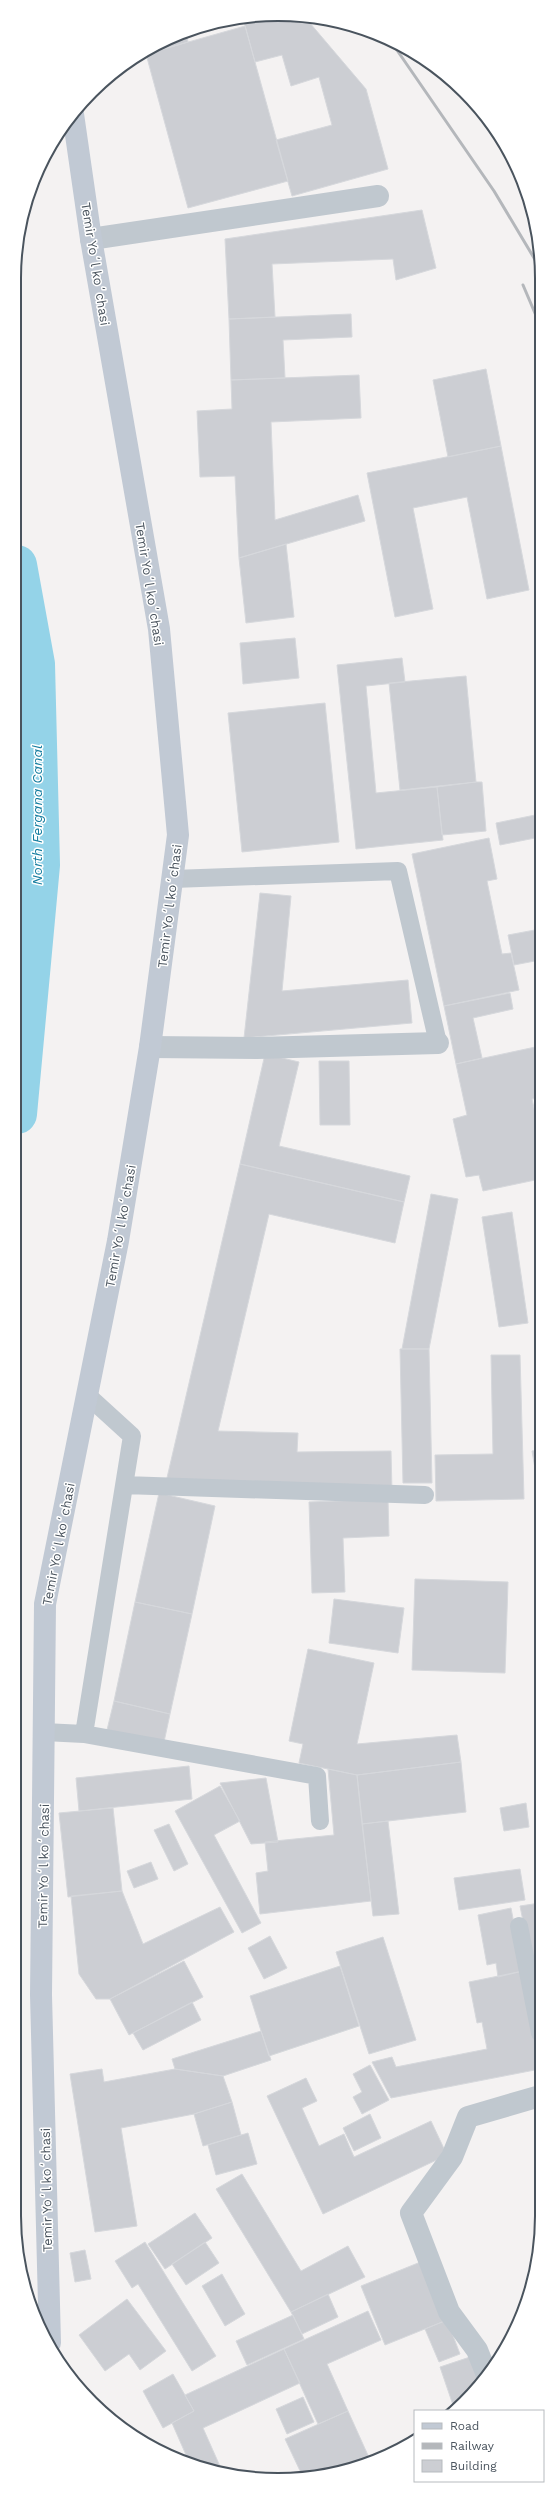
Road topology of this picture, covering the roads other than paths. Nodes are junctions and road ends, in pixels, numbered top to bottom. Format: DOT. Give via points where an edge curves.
graph roads {
  1 [pos="74,122"];
  2 [pos="378,196"];
  3 [pos="91,239"];
  4 [pos="173,879"];
  5 [pos="438,1043"];
  6 [pos="150,1047"];
  7 [pos="87,1395"];
  8 [pos="124,1485"];
  9 [pos="425,1496"];
  10 [pos="44,1732"];
  11 [pos="84,1734"];
  12 [pos="320,1821"];
  13 [pos="519,1926"];
  14 [pos="535,2008"];
  15 [pos="535,2097"];
  16 [pos="50,2334"];
  17 [pos="484,2369"];
  1 -- 3 [label="street, Temir Yoʻl koʻchasi"];
  2 -- 3 [label="street"];
  3 -- 4 [label="street, Temir Yoʻl koʻchasi" via="158,629 178,835"];
  4 -- 5 [label="lane" via="398,871"];
  4 -- 6 [label="street, Temir Yoʻl koʻchasi"];
  5 -- 6 [label="street" via="257,1048"];
  6 -- 7 [label="street, Temir Yoʻl koʻchasi" via="118,1241"];
  7 -- 8 [label="lane" via="132,1436"];
  7 -- 10 [label="street, Temir Yoʻl koʻchasi" via="45,1604"];
  8 -- 9 [label="lane"];
  8 -- 11 [label="lane"];
  10 -- 11 [label="lane"];
  10 -- 16 [label="street, Temir Yoʻl koʻchasi" via="41,1995"];
  11 -- 12 [label="lane" via="317,1776"];
  13 -- 14 [label="lane"];
  15 -- 17 [label="street" via="468,2117 452,2157 411,2213 448,2312 477,2350"];
}
